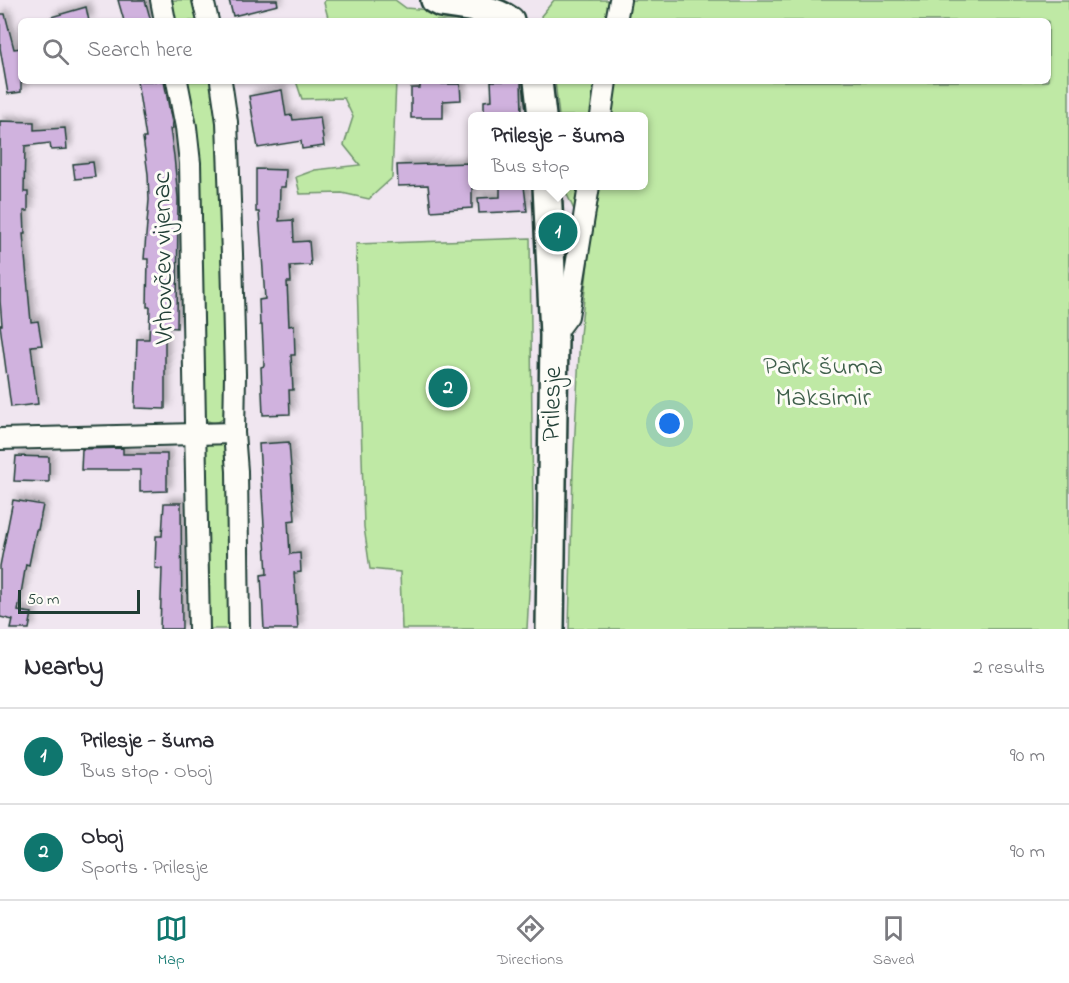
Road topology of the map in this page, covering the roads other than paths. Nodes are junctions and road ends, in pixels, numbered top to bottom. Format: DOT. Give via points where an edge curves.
graph roads {
  1 [pos="161,0"];
  2 [pos="204,0"];
  3 [pos="435,0"];
  4 [pos="620,0"];
  5 [pos="164,18"];
  6 [pos="207,18"];
  7 [pos="505,18"];
  8 [pos="617,18"];
  9 [pos="178,84"];
  10 [pos="221,84"];
  11 [pos="538,84"];
  12 [pos="606,84"];
  13 [pos="541,112"];
  14 [pos="602,112"];
  15 [pos="547,190"];
  16 [pos="588,190"];
  17 [pos="554,335"];
  18 [pos="234,433"];
  19 [pos="194,435"];
  20 [pos="0,439"];
  21 [pos="199,629"];
  22 [pos="239,629"];
  23 [pos="550,629"];
  1 -- 5 [label="street"];
  2 -- 6 [label="street"];
  3 -- 7 [label="street"];
  4 -- 8 [label="street"];
  9 -- 19 [label="street, Vrhovčev vijenac" via="190,163"];
  10 -- 18 [label="street" via="229,154"];
  11 -- 13 [label="street"];
  12 -- 14 [label="street"];
  15 -- 17 [label="street"];
  16 -- 17 [label="street, Prilesje" via="568,316"];
  17 -- 23 [label="street, Prilesje"];
  18 -- 19 [label="street"];
  18 -- 22 [label="street"];
  19 -- 20 [label="street"];
  19 -- 21 [label="street, Vrhovčev vijenac"];
}
